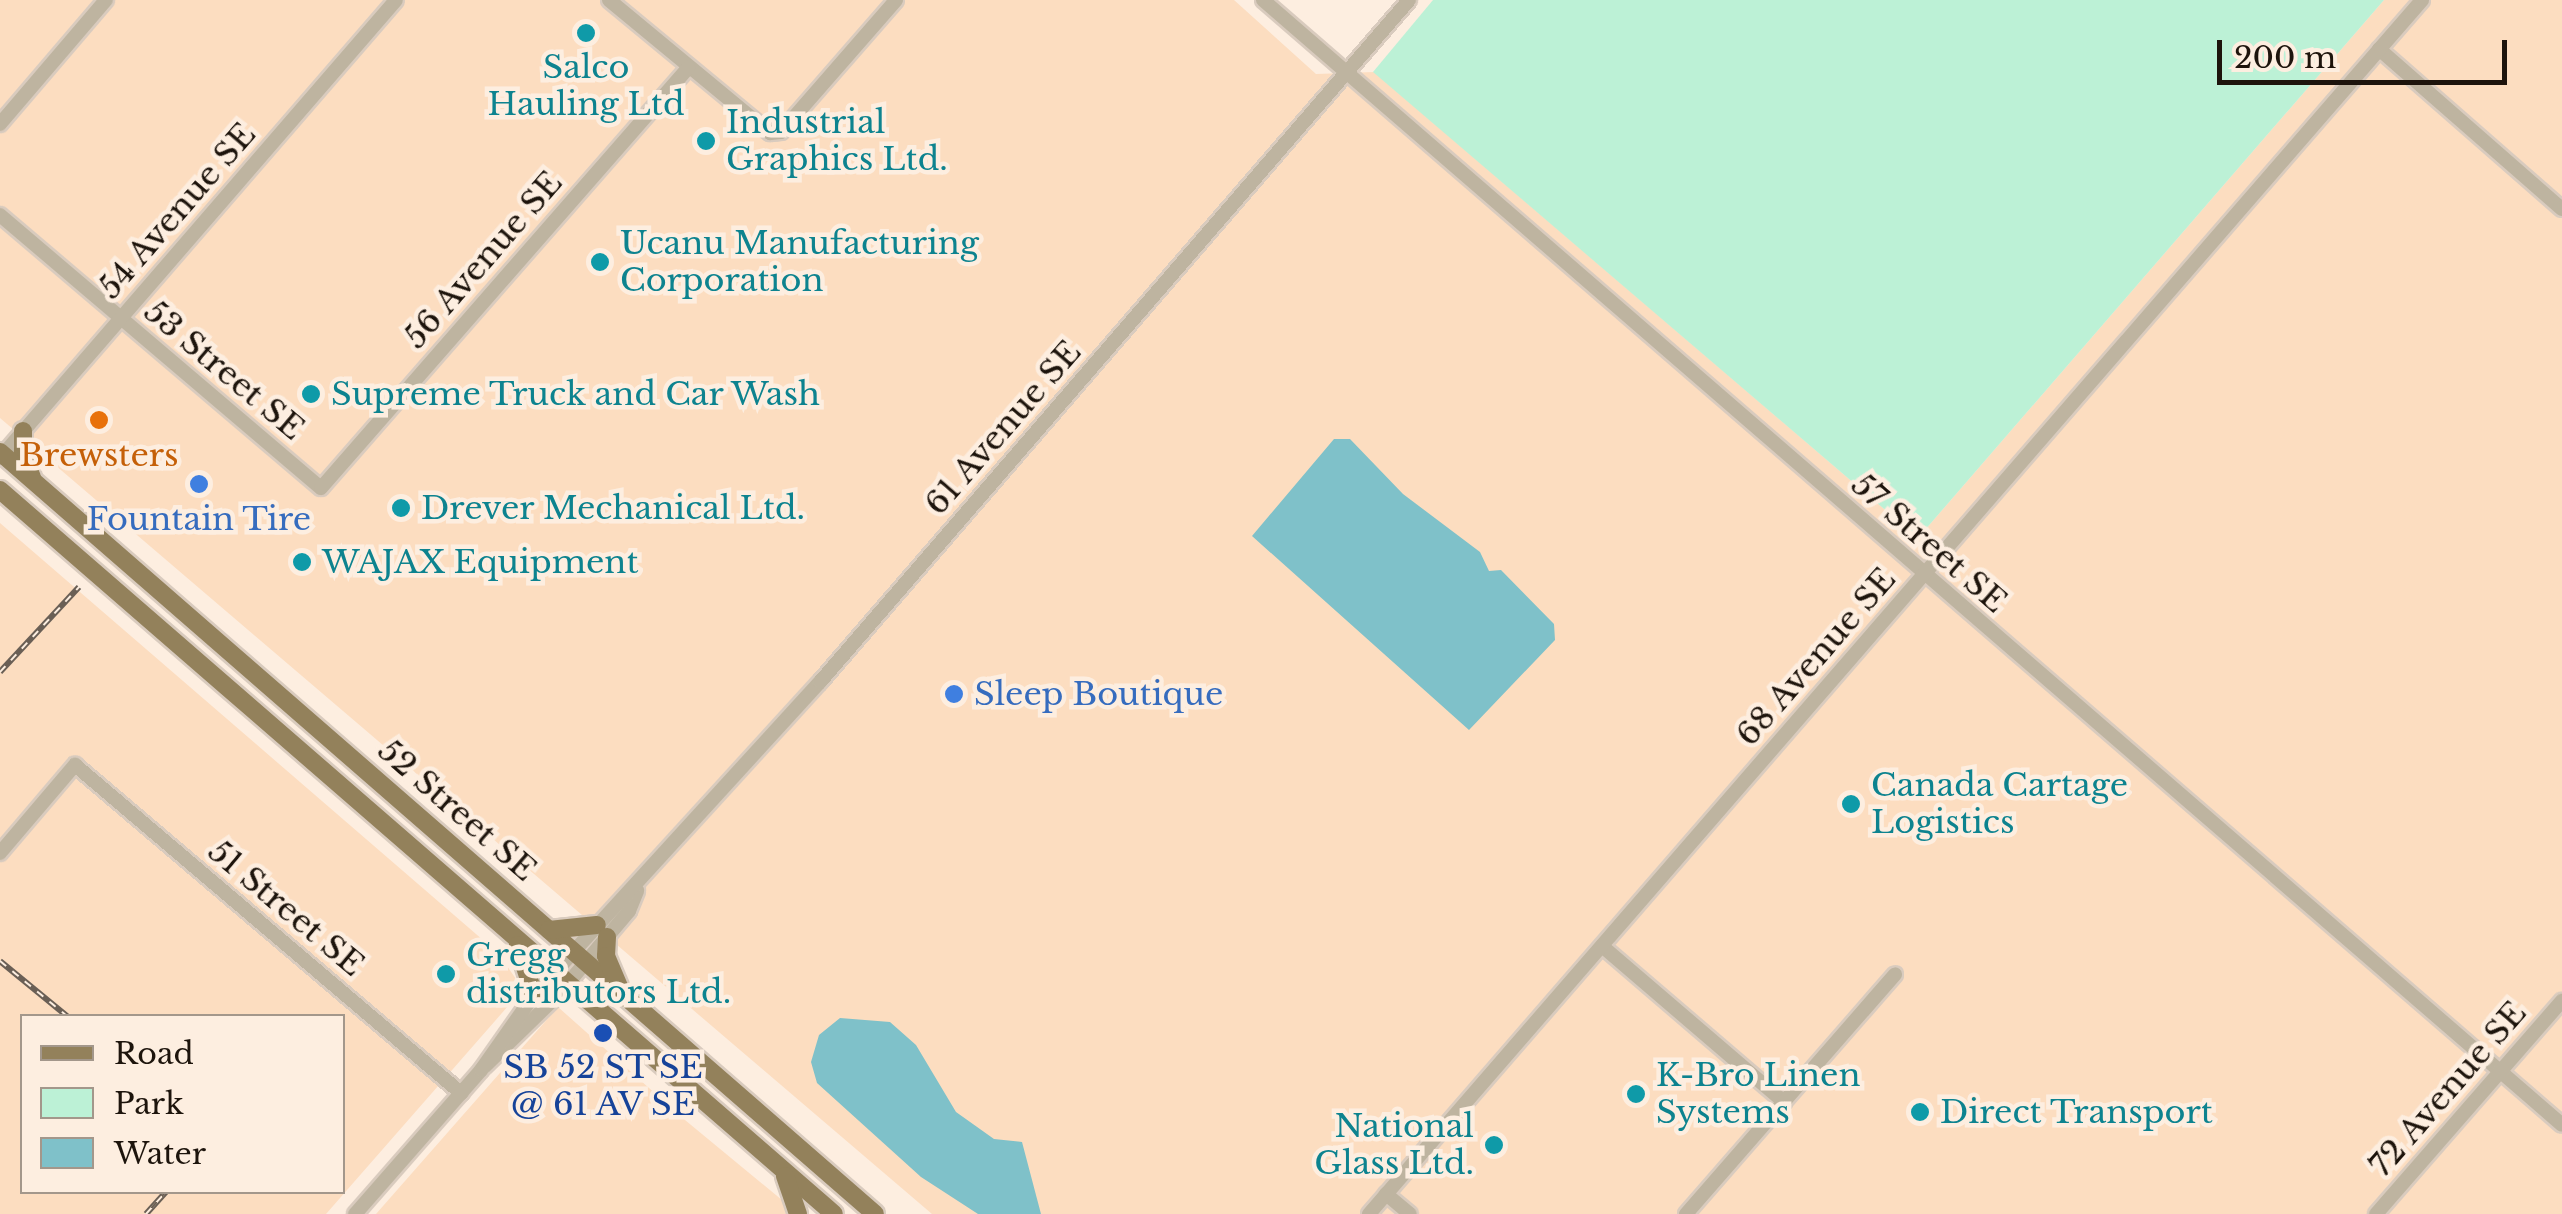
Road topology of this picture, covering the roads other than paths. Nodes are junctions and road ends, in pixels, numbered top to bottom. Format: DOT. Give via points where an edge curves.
graph roads {
  1 [pos="106,0"];
  2 [pos="396,0"];
  3 [pos="609,0"];
  4 [pos="896,0"];
  5 [pos="1263,0"];
  6 [pos="1409,0"];
  7 [pos="2422,0"];
  8 [pos="2379,50"];
  9 [pos="688,68"];
  10 [pos="1345,72"];
  11 [pos="0,124"];
  12 [pos="2562,209"];
  13 [pos="0,215"];
  14 [pos="121,318"];
  15 [pos="23,431"];
  16 [pos="1,455"];
  17 [pos="35,482"];
  18 [pos="320,488"];
  19 [pos="0,490"];
  20 [pos="1924,575"];
  21 [pos="0,853"];
  22 [pos="549,930"];
  23 [pos="602,931"];
  24 [pos="516,940"];
  25 [pos="1602,946"];
  26 [pos="579,956"];
  27 [pos="1895,974"];
  28 [pos="561,978"];
  29 [pos="534,995"];
  30 [pos="624,995"];
  31 [pos="2562,1001"];
  32 [pos="481,1070"];
  33 [pos="2500,1072"];
  34 [pos="461,1093"];
  35 [pos="1784,1102"];
  36 [pos="2562,1125"];
  37 [pos="782,1171"];
  38 [pos="1386,1194"];
  39 [pos="823,1211"];
  40 [pos="355,1214"];
  41 [pos="798,1214"];
  42 [pos="876,1214"];
  43 [pos="1369,1214"];
  44 [pos="1410,1214"];
  45 [pos="1686,1214"];
  46 [pos="2376,1214"];
  1 -- 11 [label="street"];
  2 -- 14 [label="street, 54 Avenue SE"];
  3 -- 9 [label="street"];
  4 -- 9 [label="street" via="781,132 770,133"];
  5 -- 10 [label="street, 57 Street SE"];
  6 -- 10 [label="street, 61 Avenue SE"];
  7 -- 8 [label="street, 68 Avenue SE"];
  8 -- 12 [label="street"];
  8 -- 20 [label="street, 68 Avenue SE"];
  9 -- 18 [label="street, 56 Avenue SE"];
  10 -- 20 [label="street, 57 Street SE"];
  10 -- 23 [label="street, 61 Avenue SE"];
  13 -- 14 [label="street, 53 Street SE"];
  14 -- 15 [label="street, 54 Avenue SE"];
  14 -- 18 [label="street, 53 Street SE"];
  15 -- 16 [label="street, 54 Avenue SE"];
  15 -- 17 [label="main road" via="23,457"];
  16 -- 17 [label="main road, 52 Street SE"];
  17 -- 22 [label="main road, 52 Street SE"];
  19 -- 24 [label="main road, 52 Street SE"];
  20 -- 25 [label="street, 68 Avenue SE"];
  20 -- 33 [label="street, 57 Street SE"];
  21 -- 34 [label="street, 51 Street SE" via="75,766"];
  22 -- 23 [label="main road"];
  22 -- 26 [label="main road, 52 Street SE"];
  23 -- 26 [label="street, 61 Avenue SE"];
  23 -- 30 [label="main road"];
  24 -- 28 [label="main road, 52 Street SE"];
  24 -- 29 [label="main road"];
  25 -- 35 [label="street"];
  25 -- 38 [label="street, 68 Avenue SE"];
  26 -- 28 [label="street, 61 Avenue SE"];
  26 -- 30 [label="main road, 52 Street SE"];
  27 -- 35 [label="street"];
  28 -- 29 [label="street, 61 Avenue SE"];
  28 -- 32 [label="street, 61 Avenue SE"];
  28 -- 37 [label="main road, 52 Street SE"];
  29 -- 32 [label="street, 61 Avenue SE"];
  30 -- 42 [label="main road, 52 Street SE"];
  31 -- 33 [label="street, 72 Avenue SE"];
  32 -- 34 [label="street, 61 Avenue SE"];
  33 -- 36 [label="street, 57 Street SE"];
  33 -- 46 [label="street, 72 Avenue SE"];
  34 -- 40 [label="street, 61 Avenue SE"];
  35 -- 45 [label="street"];
  37 -- 39 [label="main road, 52 Street SE"];
  37 -- 41 [label="main road"];
  38 -- 43 [label="street, 68 Avenue SE"];
  38 -- 44 [label="street"];
}
